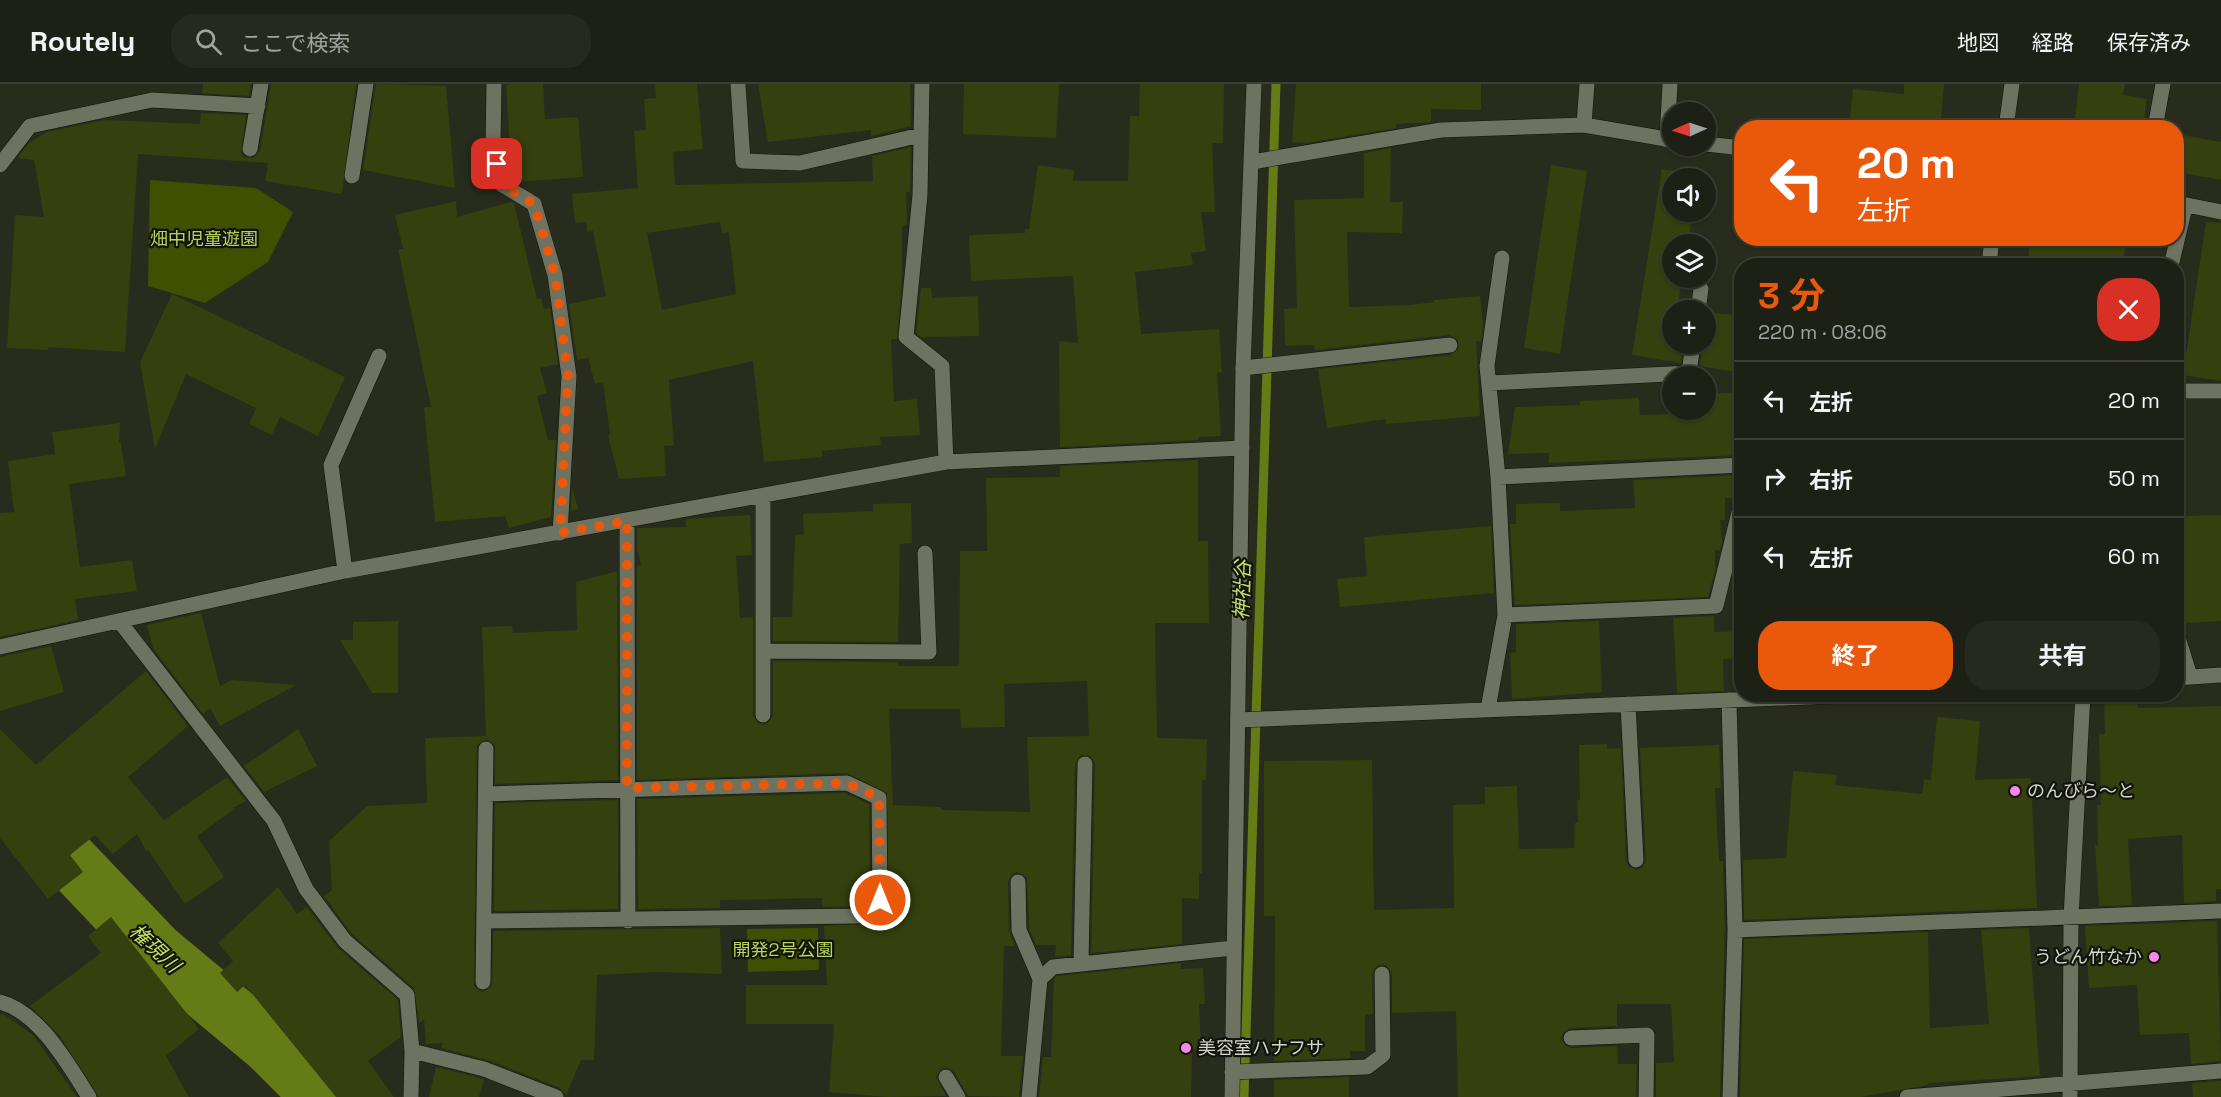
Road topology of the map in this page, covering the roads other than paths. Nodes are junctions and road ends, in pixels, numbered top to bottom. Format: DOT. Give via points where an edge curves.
graph roads {
  1 [pos="261,84"];
  2 [pos="366,84"];
  3 [pos="494,84"];
  4 [pos="738,84"];
  5 [pos="922,84"];
  6 [pos="1254,84"];
  7 [pos="1587,84"];
  8 [pos="1670,84"];
  9 [pos="2012,84"];
  10 [pos="2163,84"];
  11 [pos="1670,102"];
  12 [pos="258,106"];
  13 [pos="2007,120"];
  14 [pos="2156,120"];
  15 [pos="1584,125"];
  16 [pos="921,135"];
  17 [pos="1662,139"];
  18 [pos="1716,145"];
  19 [pos="1734,147"];
  20 [pos="250,149"];
  21 [pos="1252,162"];
  22 [pos="0,165"];
  23 [pos="352,176"];
  24 [pos="2184,206"];
  25 [pos="2221,212"];
  26 [pos="1502,258"];
  27 [pos="1701,289"];
  28 [pos="1699,300"];
  29 [pos="1450,345"];
  30 [pos="1692,354"];
  31 [pos="379,356"];
  32 [pos="1243,368"];
  33 [pos="1489,383"];
  34 [pos="2184,391"];
  35 [pos="2221,392"];
  36 [pos="1242,448"];
  37 [pos="946,462"];
  38 [pos="1734,465"];
  39 [pos="1498,477"];
  40 [pos="763,496"];
  41 [pos="627,521"];
  42 [pos="560,533"];
  43 [pos="1734,533"];
  44 [pos="925,553"];
  45 [pos="345,571"];
  46 [pos="1505,615"];
  47 [pos="120,622"];
  48 [pos="0,647"];
  49 [pos="764,651"];
  50 [pos="2221,675"];
  51 [pos="2184,677"];
  52 [pos="1729,700"];
  53 [pos="1734,700"];
  54 [pos="2083,702"];
  55 [pos="1628,704"];
  56 [pos="1488,709"];
  57 [pos="764,715"];
  58 [pos="1238,720"];
  59 [pos="486,749"];
  60 [pos="1085,764"];
  61 [pos="627,788"];
  62 [pos="486,794"];
  63 [pos="1636,860"];
  64 [pos="1018,882"];
  65 [pos="2221,911"];
  66 [pos="2071,918"];
  67 [pos="484,921"];
  68 [pos="628,921"];
  69 [pos="1735,930"];
  70 [pos="1233,948"];
  71 [pos="1081,964"];
  72 [pos="1382,974"];
  73 [pos="1040,979"];
  74 [pos="483,982"];
  75 [pos="0,1002"];
  76 [pos="1572,1038"];
  77 [pos="412,1051"];
  78 [pos="2221,1071"];
  79 [pos="1232,1072"];
  80 [pos="946,1077"];
  81 [pos="2070,1089"];
  82 [pos="89,1097"];
  83 [pos="411,1097"];
  84 [pos="556,1097"];
  85 [pos="958,1097"];
  86 [pos="1029,1097"];
  87 [pos="1232,1097"];
  88 [pos="1646,1097"];
  89 [pos="1730,1097"];
  90 [pos="1907,1097"];
  1 -- 12 [label="street"];
  2 -- 23 [label="street"];
  3 -- 42 [label="street" via="493,145 501,184 534,204 555,275 568,376"];
  4 -- 16 [label="street" via="743,161 800,163"];
  5 -- 16 [label="street"];
  6 -- 21 [label="street"];
  7 -- 15 [label="street"];
  8 -- 11 [label="street"];
  9 -- 13 [label="street"];
  10 -- 14 [label="street"];
  12 -- 20 [label="street"];
  12 -- 22 [label="street" via="152,100 30,126"];
  15 -- 17 [label="street"];
  15 -- 21 [label="street" via="1441,130"];
  16 -- 37 [label="street" via="920,195 906,337 942,366"];
  18 -- 19 [label="street"];
  21 -- 32 [label="street"];
  24 -- 25 [label="street"];
  26 -- 33 [label="street" via="1487,366"];
  27 -- 28 [label="street"];
  29 -- 32 [label="street"];
  30 -- 33 [label="street" via="1689,373"];
  31 -- 45 [label="street" via="331,465"];
  32 -- 36 [label="street"];
  33 -- 39 [label="street"];
  34 -- 35 [label="street"];
  36 -- 37 [label="street"];
  36 -- 58 [label="street"];
  37 -- 40 [label="street"];
  38 -- 39 [label="street"];
  39 -- 46 [label="street"];
  40 -- 41 [label="street"];
  40 -- 49 [label="street"];
  41 -- 42 [label="street"];
  41 -- 61 [label="street"];
  42 -- 45 [label="street"];
  43 -- 46 [label="street" via="1716,606"];
  44 -- 49 [label="street" via="929,652"];
  45 -- 47 [label="street"];
  46 -- 56 [label="street"];
  47 -- 48 [label="street"];
  47 -- 77 [label="street" via="274,821 306,889 345,941 407,996"];
  49 -- 57 [label="street"];
  50 -- 51 [label="street"];
  52 -- 53 [label="street"];
  52 -- 55 [label="street"];
  52 -- 69 [label="street"];
  54 -- 66 [label="street"];
  55 -- 56 [label="street"];
  55 -- 63 [label="street"];
  56 -- 58 [label="street"];
  58 -- 70 [label="street"];
  59 -- 62 [label="street"];
  60 -- 71 [label="street"];
  61 -- 62 [label="street"];
  61 -- 68 [label="street"];
  61 -- 68 [label="street" via="847,783 879,798 880,900 857,916"];
  62 -- 67 [label="street"];
  64 -- 73 [label="street" via="1019,930"];
  65 -- 66 [label="street"];
  66 -- 69 [label="street"];
  66 -- 81 [label="street"];
  67 -- 68 [label="street"];
  67 -- 74 [label="street"];
  69 -- 89 [label="street"];
  70 -- 71 [label="street"];
  70 -- 79 [label="street"];
  71 -- 73 [label="street" via="1053,967"];
  72 -- 79 [label="street" via="1383,1055 1367,1067"];
  73 -- 86 [label="street"];
  75 -- 82 [label="street" via="15,1006 58,1047"];
  76 -- 88 [label="street" via="1647,1035"];
  77 -- 83 [label="street"];
  77 -- 84 [label="street" via="484,1070"];
  78 -- 81 [label="street"];
  79 -- 87 [label="street"];
  80 -- 85 [label="street"];
  81 -- 90 [label="street"];
}
